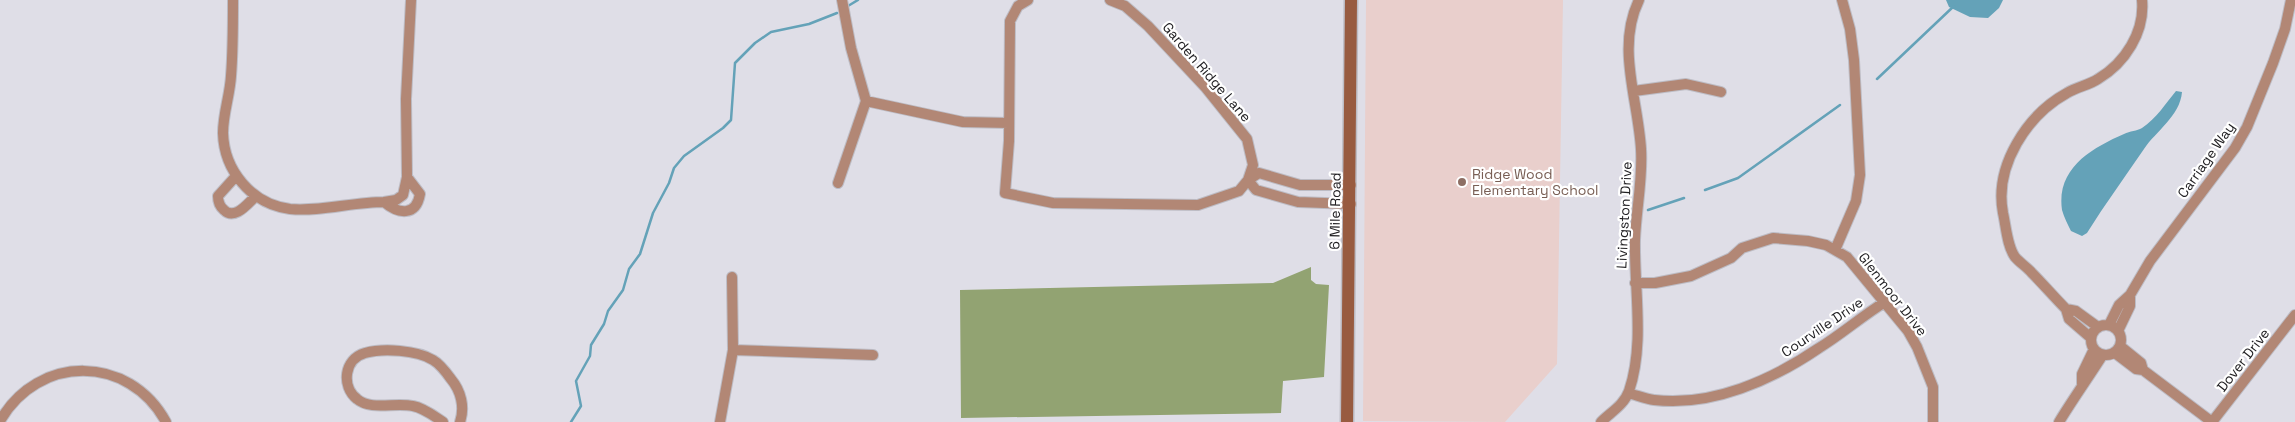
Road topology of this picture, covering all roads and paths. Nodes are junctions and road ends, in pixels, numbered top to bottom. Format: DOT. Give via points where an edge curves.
graph roads {
  1 [pos="233,0"];
  2 [pos="411,0"];
  3 [pos="1028,0"];
  4 [pos="1110,0"];
  5 [pos="1351,0"];
  6 [pos="1639,0"];
  7 [pos="1842,0"];
  8 [pos="2142,0"];
  9 [pos="2291,0"];
  10 [pos="843,1"];
  11 [pos="1015,3"];
  12 [pos="1634,91"];
  13 [pos="1721,92"];
  14 [pos="866,101"];
  15 [pos="1009,123"];
  16 [pos="236,176"];
  17 [pos="407,177"];
  18 [pos="1248,180"];
  19 [pos="838,183"];
  20 [pos="1351,184"];
  21 [pos="256,196"];
  22 [pos="384,202"];
  23 [pos="1351,204"];
  24 [pos="1835,250"];
  25 [pos="732,277"];
  26 [pos="1635,283"];
  27 [pos="2130,295"];
  28 [pos="1885,302"];
  29 [pos="2066,309"];
  30 [pos="2295,315"];
  31 [pos="2109,325"];
  32 [pos="2098,327"];
  33 [pos="2118,331"];
  34 [pos="2091,338"];
  35 [pos="2117,349"];
  36 [pos="733,350"];
  37 [pos="2098,353"];
  38 [pos="873,355"];
  39 [pos="1628,393"];
  40 [pos="0,421"];
  41 [pos="166,422"];
  42 [pos="443,422"];
  43 [pos="460,422"];
  44 [pos="720,422"];
  45 [pos="1347,422"];
  46 [pos="1601,422"];
  47 [pos="1933,422"];
  48 [pos="2059,422"];
  49 [pos="2212,422"];
  1 -- 16 [label="street" via="233,56 223,133 226,152"];
  2 -- 17 [label="street" via="406,108"];
  3 -- 11 [label="street"];
  4 -- 18 [label="street, Garden Ridge Lane" via="1125,6 1148,26 1206,88 1247,139 1254,165"];
  5 -- 20 [label="street, 6 Mile Road"];
  6 -- 12 [label="street, Livingston Drive" via="1627,41"];
  7 -- 24 [label="street" via="1854,60 1860,175 1856,201"];
  8 -- 29 [label="street" via="2139,27 2124,58 2098,79 2067,93 2032,122 2017,142 2004,178 2001,202 2014,256"];
  9 -- 27 [label="street, Carriage Way" via="2285,29 2247,127 2233,152 2150,261"];
  10 -- 14 [label="street" via="851,48"];
  11 -- 15 [label="street" via="1010,21"];
  12 -- 13 [label="street" via="1686,84"];
  12 -- 26 [label="street, Livingston Drive" via="1641,150"];
  14 -- 15 [label="street" via="963,122"];
  14 -- 19 [label="street"];
  15 -- 18 [label="street" via="1005,193 1053,203 1198,205 1239,192"];
  16 -- 21 [label="street"];
  16 -- 21 [label="street" via="218,196 225,212 239,212"];
  17 -- 22 [label="street" via="403,195"];
  17 -- 22 [label="street" via="420,194 413,209 394,210"];
  18 -- 20 [label="street" via="1259,173 1300,184"];
  18 -- 23 [label="street" via="1256,190 1298,202"];
  20 -- 23 [label="street, 6 Mile Road"];
  21 -- 22 [label="street" via="290,209"];
  23 -- 45 [label="street, 6 Mile Road"];
  24 -- 26 [label="street, Glenmoor Drive" via="1808,241 1772,238 1742,248 1731,258 1691,276 1656,283"];
  24 -- 28 [label="street, Glenmoor Drive" via="1847,257"];
  25 -- 36 [label="street"];
  26 -- 39 [label="street, Livingston Drive" via="1637,346"];
  27 -- 31 [label="street, Carriage Way" via="2119,305"];
  27 -- 33 [label="street, Carriage Way" via="2130,306"];
  28 -- 39 [label="street, Courville Drive" via="1781,371 1726,393 1693,401 1654,400"];
  28 -- 47 [label="street, Glenmoor Drive" via="1908,331 1924,364 1933,388"];
  29 -- 32 [label="street" via="2076,311"];
  29 -- 34 [label="street" via="2069,319"];
  30 -- 49 [label="street, Dover Drive"];
  31 -- 32 [label="street"];
  31 -- 33 [label="street"];
  32 -- 34 [label="street"];
  33 -- 35 [label="street"];
  34 -- 37 [label="street"];
  35 -- 37 [label="street"];
  35 -- 49 [label="street" via="2136,369 2143,370"];
  36 -- 38 [label="street"];
  36 -- 44 [label="street"];
  37 -- 48 [label="street" via="2082,374 2082,384"];
  39 -- 46 [label="street, Livingston Drive" via="1618,408"];
  40 -- 41 [label="street" via="20,395 43,379 66,372 87,371 114,376 136,387 155,404"];
  42 -- 43 [label="street" via="413,406 368,405 358,400 348,390 348,368 356,357 376,352 403,352 432,359 456,385 462,404"];
}
